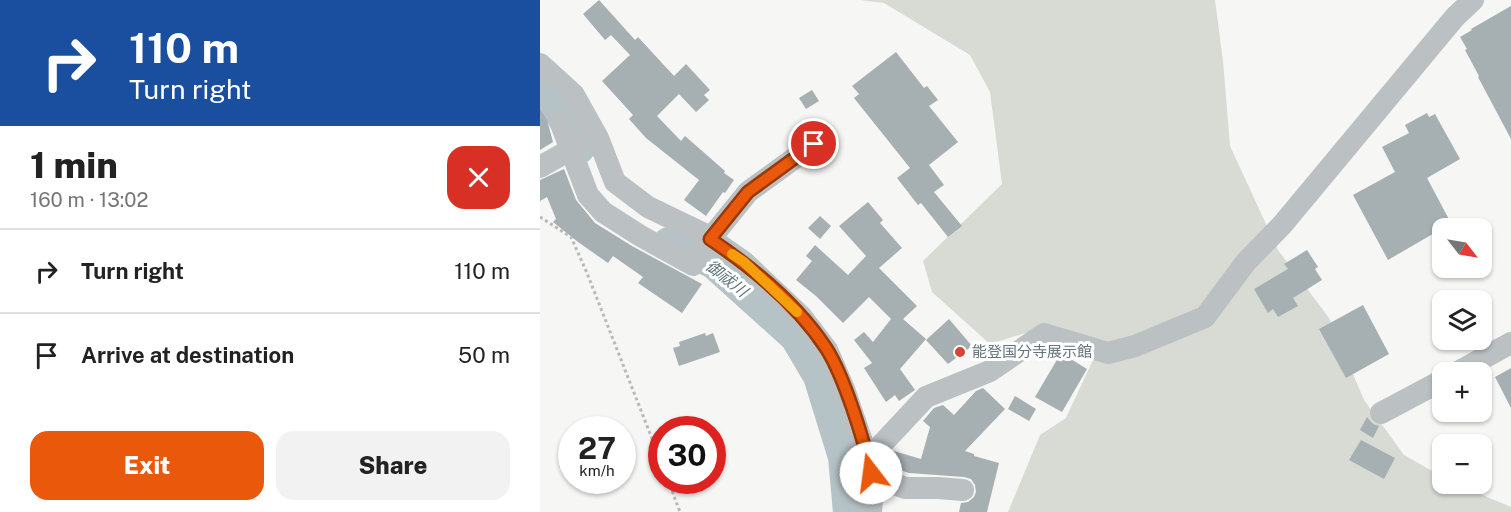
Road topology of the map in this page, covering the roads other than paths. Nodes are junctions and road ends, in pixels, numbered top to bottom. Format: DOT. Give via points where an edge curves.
graph roads {
  1 [pos="1473,0"];
  2 [pos="540,64"];
  3 [pos="560,121"];
  4 [pos="583,144"];
  5 [pos="814,144"];
  6 [pos="540,167"];
  7 [pos="710,239"];
  8 [pos="1511,343"];
  9 [pos="1476,362"];
  10 [pos="1432,386"];
  11 [pos="1381,413"];
  12 [pos="868,459"];
  13 [pos="963,490"];
  14 [pos="871,512"];
  1 -- 12 [label="street" via="1455,16 1246,262 1205,317 1108,353 1044,334 990,371 926,397"];
  2 -- 4 [label="street" via="574,95"];
  3 -- 4 [label="street"];
  4 -- 6 [label="street"];
  4 -- 7 [label="street" via="615,182 648,207"];
  4 -- 7 [label="street" via="588,195 603,212 693,265"];
  5 -- 7 [label="street" via="748,192"];
  7 -- 12 [label="street" via="744,262 801,316 826,350"];
  8 -- 9 [label="street"];
  10 -- 11 [label="street"];
  12 -- 13 [label="street" via="885,480 905,488"];
  12 -- 14 [label="street" via="873,487"];
}
